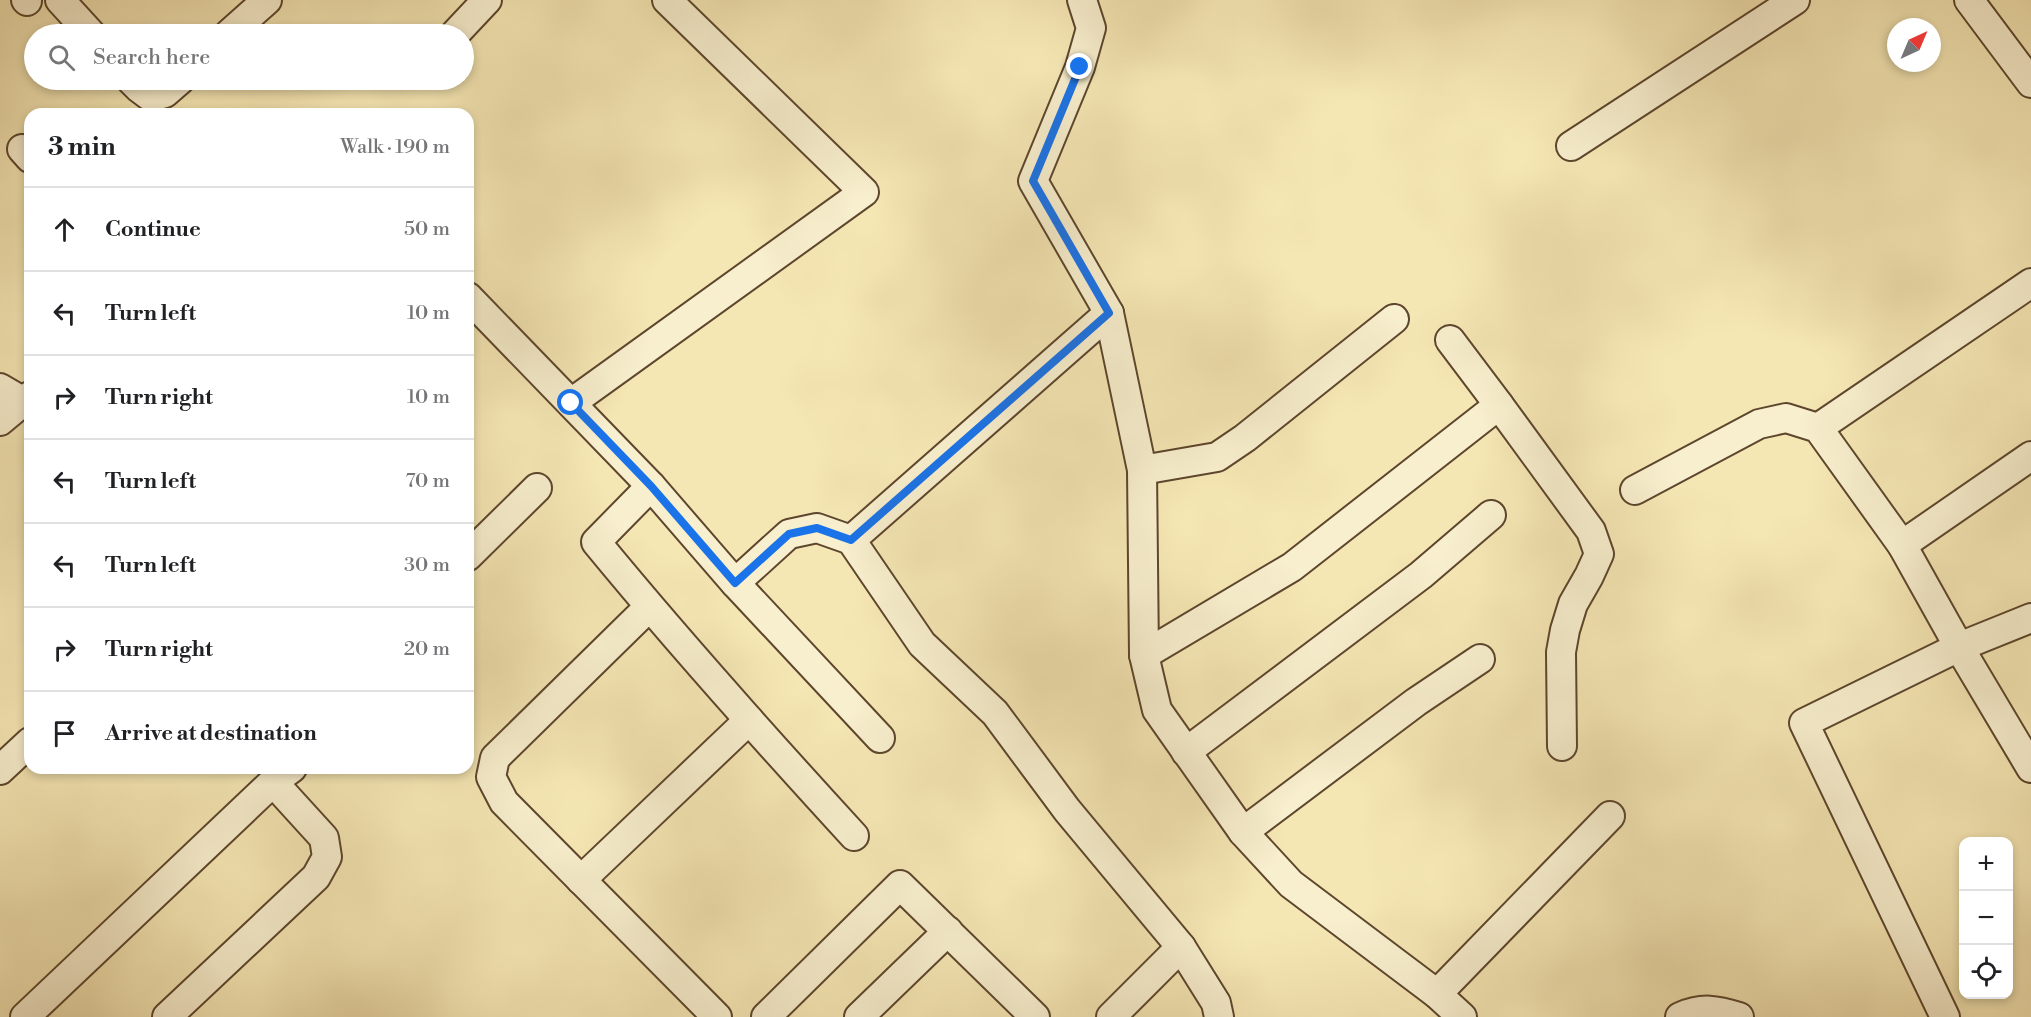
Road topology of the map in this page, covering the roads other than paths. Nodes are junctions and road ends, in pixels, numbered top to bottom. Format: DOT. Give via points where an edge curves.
graph roads {
  1 [pos="60,0"];
  2 [pos="267,0"];
  3 [pos="487,0"];
  4 [pos="667,0"];
  5 [pos="1082,0"];
  6 [pos="1795,0"];
  7 [pos="1969,0"];
  8 [pos="82,24"];
  9 [pos="240,24"];
  10 [pos="464,24"];
  11 [pos="2031,83"];
  12 [pos="142,90"];
  13 [pos="168,90"];
  14 [pos="1571,146"];
  15 [pos="2031,283"];
  16 [pos="474,303"];
  17 [pos="1109,313"];
  18 [pos="1394,319"];
  19 [pos="1450,340"];
  20 [pos="18,395"];
  21 [pos="571,403"];
  22 [pos="1499,405"];
  23 [pos="0,421"];
  24 [pos="1818,428"];
  25 [pos="2031,456"];
  26 [pos="1142,470"];
  27 [pos="651,486"];
  28 [pos="537,488"];
  29 [pos="1635,490"];
  30 [pos="1491,515"];
  31 [pos="851,540"];
  32 [pos="1902,545"];
  33 [pos="474,550"];
  34 [pos="735,583"];
  35 [pos="650,608"];
  36 [pos="2031,618"];
  37 [pos="1959,647"];
  38 [pos="1144,655"];
  39 [pos="1480,659"];
  40 [pos="749,720"];
  41 [pos="880,738"];
  42 [pos="1562,746"];
  43 [pos="24,748"];
  44 [pos="1186,752"];
  45 [pos="2031,768"];
  46 [pos="0,770"];
  47 [pos="282,775"];
  48 [pos="1610,816"];
  49 [pos="1243,832"];
  50 [pos="854,836"];
  51 [pos="581,880"];
  52 [pos="948,931"];
  53 [pos="1181,947"];
  54 [pos="1437,994"];
  55 [pos="1212,1012"];
  56 [pos="25,1017"];
  57 [pos="167,1017"];
  58 [pos="717,1017"];
  59 [pos="766,1017"];
  60 [pos="859,1017"];
  61 [pos="1035,1017"];
  62 [pos="1111,1017"];
  63 [pos="1462,1017"];
  64 [pos="1680,1017"];
  65 [pos="1739,1017"];
  66 [pos="1945,1017"];
  1 -- 8 [label="street"];
  2 -- 9 [label="street"];
  3 -- 10 [label="street"];
  4 -- 21 [label="street" via="864,192"];
  5 -- 17 [label="street" via="1091,28 1080,67 1033,181"];
  6 -- 14 [label="street"];
  7 -- 11 [label="street"];
  12 -- 13 [label="street" via="151,97"];
  15 -- 24 [label="street"];
  16 -- 21 [label="street"];
  17 -- 26 [label="street"];
  17 -- 31 [label="street"];
  18 -- 26 [label="street" via="1217,457"];
  19 -- 22 [label="street"];
  20 -- 23 [label="street"];
  21 -- 27 [label="street"];
  22 -- 38 [label="street" via="1292,567"];
  22 -- 42 [label="street" via="1591,531 1599,554 1573,604 1565,630 1561,652"];
  24 -- 29 [label="street" via="1786,418 1759,424"];
  24 -- 32 [label="street"];
  25 -- 32 [label="street"];
  26 -- 38 [label="street"];
  27 -- 34 [label="street"];
  27 -- 35 [label="street" via="596,542"];
  28 -- 33 [label="street"];
  30 -- 44 [label="street" via="1421,575"];
  31 -- 34 [label="street" via="817,528 789,534"];
  31 -- 53 [label="street" via="922,644 996,713 1068,810"];
  32 -- 37 [label="street"];
  34 -- 41 [label="street"];
  35 -- 40 [label="street"];
  35 -- 51 [label="street" via="495,758 491,777 504,802"];
  36 -- 37 [label="street"];
  37 -- 45 [label="street"];
  37 -- 66 [label="street" via="1804,723"];
  38 -- 44 [label="street" via="1157,710"];
  39 -- 49 [label="street" via="1416,702"];
  40 -- 50 [label="street"];
  40 -- 51 [label="street"];
  43 -- 46 [label="street"];
  44 -- 49 [label="street"];
  47 -- 56 [label="street"];
  47 -- 57 [label="street" via="324,838 327,856 316,877"];
  48 -- 54 [label="street"];
  49 -- 54 [label="street" via="1291,884"];
  51 -- 58 [label="street"];
  52 -- 59 [label="street" via="900,885"];
  52 -- 60 [label="street"];
  52 -- 61 [label="street"];
  53 -- 55 [label="street"];
  53 -- 62 [label="street"];
  54 -- 63 [label="street"];
  64 -- 65 [label="street" via="1694,1010"];
}
